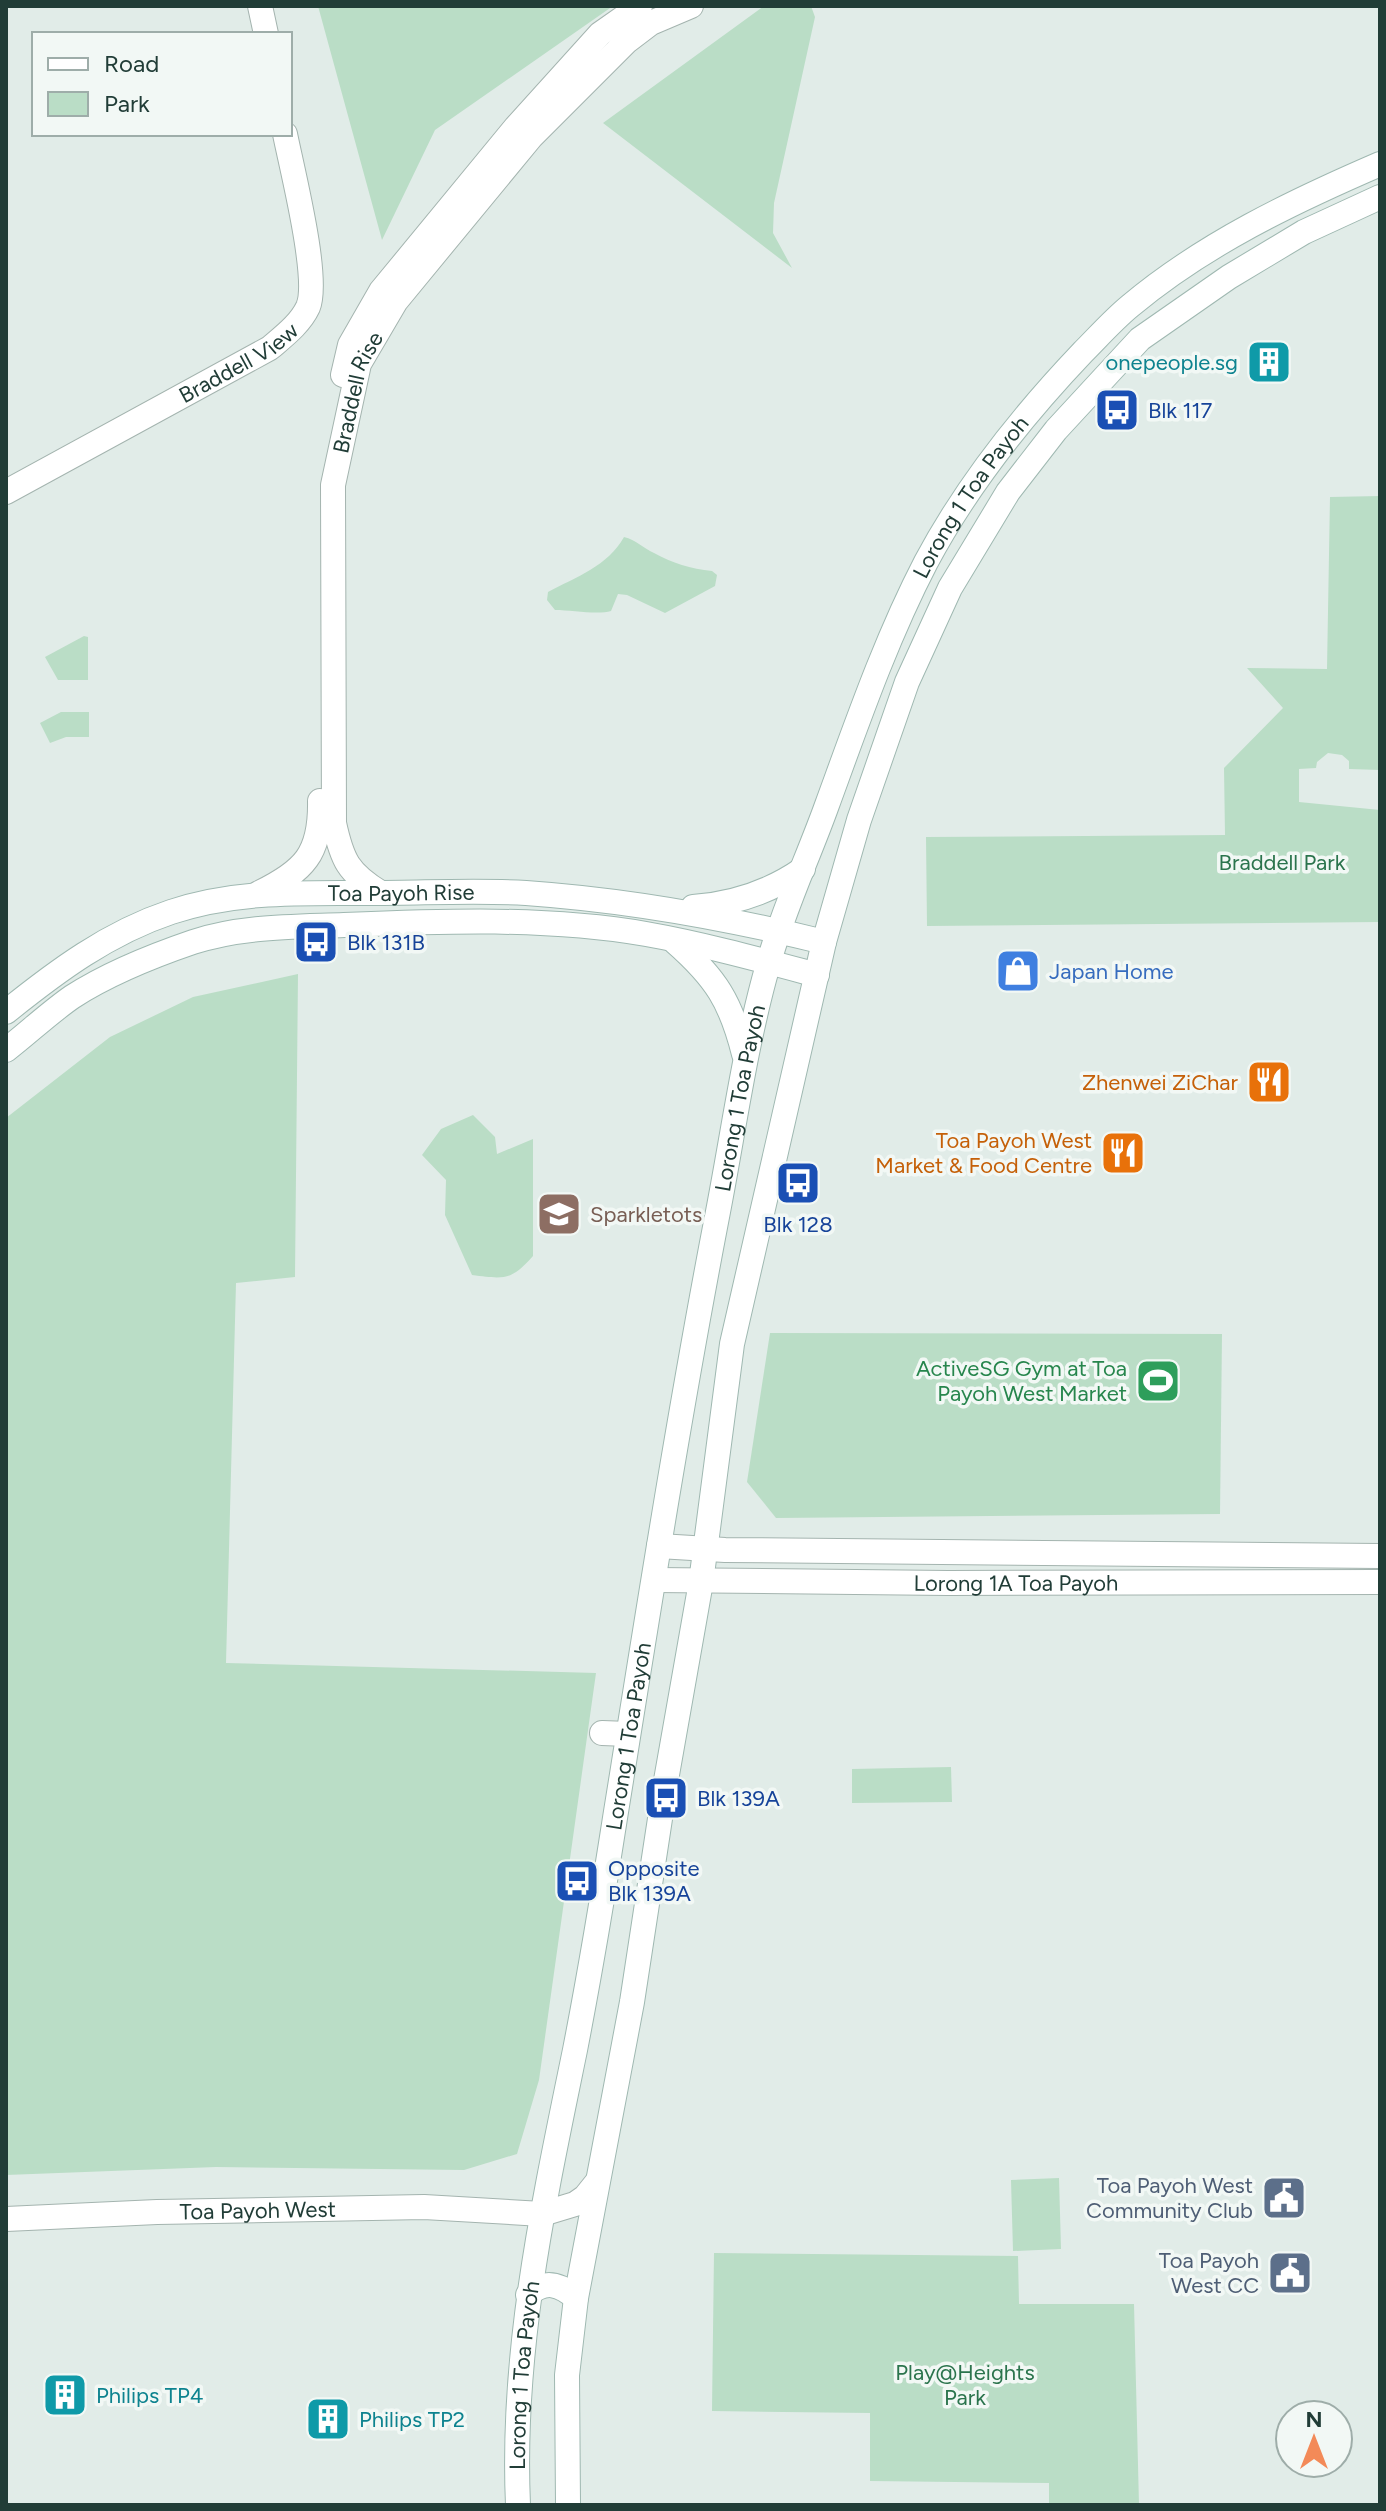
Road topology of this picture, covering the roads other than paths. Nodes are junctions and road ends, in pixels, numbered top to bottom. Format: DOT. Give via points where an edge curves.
graph roads {
  1 [pos="260,6"];
  2 [pos="640,6"];
  3 [pos="691,6"];
  4 [pos="266,32"];
  5 [pos="285,136"];
  6 [pos="1380,164"];
  7 [pos="1380,197"];
  8 [pos="1291,203"];
  9 [pos="1304,232"];
  10 [pos="332,451"];
  11 [pos="6,492"];
  12 [pos="803,869"];
  13 [pos="259,893"];
  14 [pos="381,893"];
  15 [pos="663,910"];
  16 [pos="779,931"];
  17 [pos="673,940"];
  18 [pos="824,942"];
  19 [pos="769,962"];
  20 [pos="817,975"];
  21 [pos="6,1012"];
  22 [pos="6,1050"];
  23 [pos="745,1057"];
  24 [pos="659,1546"];
  25 [pos="705,1550"];
  26 [pos="1380,1556"];
  27 [pos="654,1580"];
  28 [pos="701,1582"];
  29 [pos="1380,1582"];
  30 [pos="602,1733"];
  31 [pos="628,1734"];
  32 [pos="548,2181"];
  33 [pos="597,2182"];
  34 [pos="509,2210"];
  35 [pos="542,2214"];
  36 [pos="6,2219"];
  37 [pos="528,2295"];
  38 [pos="576,2298"];
  39 [pos="518,2505"];
  40 [pos="568,2505"];
  1 -- 4 [label="main road"];
  2 -- 10 [label="main road, Braddell Rise" via="600,34 381,291 350,345"];
  3 -- 10 [label="main road, Braddell Rise" via="651,23 586,81 531,137 396,301 359,364"];
  5 -- 11 [label="main road, Braddell View" via="312,293 292,329 270,348"];
  6 -- 8 [label="main road, Lorong 1 Toa Payoh"];
  7 -- 9 [label="main road, Lorong 1 Toa Payoh"];
  8 -- 9 [label="main road" via="1303,210"];
  8 -- 12 [label="main road, Lorong 1 Toa Payoh" via="1219,244 1127,308 1049,388 969,490 926,563 891,639"];
  9 -- 18 [label="main road, Lorong 1 Toa Payoh" via="1140,339 1056,430 1008,492 950,588 907,682"];
  10 -- 13 [label="main road, Braddell Rise" via="320,487 321,823 312,854 300,868"];
  10 -- 14 [label="main road, Braddell Rise" via="334,823 349,869"];
  12 -- 15 [label="main road" via="779,885 736,901"];
  12 -- 16 [label="main road, Lorong 1 Toa Payoh"];
  13 -- 14 [label="main road, Toa Payoh Rise"];
  13 -- 21 [label="main road, Toa Payoh Rise" via="168,913 97,944"];
  14 -- 15 [label="main road, Toa Payoh Rise" via="525,893"];
  15 -- 16 [label="main road, Toa Payoh Rise"];
  16 -- 18 [label="main road, Toa Payoh Rise"];
  16 -- 19 [label="main road, Lorong 1 Toa Payoh"];
  17 -- 19 [label="main road, Toa Payoh Rise"];
  17 -- 22 [label="main road, Toa Payoh Rise" via="522,923 432,921 251,930 197,941 131,965 73,997"];
  17 -- 23 [label="main road" via="724,995"];
  18 -- 20 [label="main road, Lorong 1 Toa Payoh"];
  19 -- 20 [label="main road, Toa Payoh Rise"];
  19 -- 23 [label="main road, Lorong 1 Toa Payoh"];
  20 -- 25 [label="main road, Lorong 1 Toa Payoh" via="732,1344"];
  23 -- 24 [label="main road, Lorong 1 Toa Payoh"];
  24 -- 25 [label="main road, Lorong 1A Toa Payoh"];
  24 -- 27 [label="main road, Lorong 1 Toa Payoh"];
  25 -- 26 [label="main road, Lorong 1A Toa Payoh"];
  25 -- 28 [label="main road, Lorong 1 Toa Payoh"];
  27 -- 28 [label="main road, Lorong 1A Toa Payoh"];
  27 -- 31 [label="main road, Lorong 1 Toa Payoh"];
  28 -- 29 [label="main road, Lorong 1A Toa Payoh"];
  28 -- 33 [label="main road, Lorong 1 Toa Payoh"];
  30 -- 31 [label="main road"];
  31 -- 32 [label="main road, Lorong 1 Toa Payoh" via="595,1943"];
  32 -- 34 [label="main road" via="528,2202"];
  32 -- 35 [label="main road, Lorong 1 Toa Payoh"];
  33 -- 35 [label="main road, Toa Payoh West" via="575,2204"];
  33 -- 38 [label="main road, Lorong 1 Toa Payoh"];
  34 -- 35 [label="main road, Toa Payoh West"];
  34 -- 36 [label="main road, Toa Payoh West" via="409,2207"];
  35 -- 37 [label="main road, Lorong 1 Toa Payoh"];
  37 -- 38 [label="main road" via="552,2284"];
  37 -- 39 [label="main road, Lorong 1 Toa Payoh" via="519,2386"];
  38 -- 40 [label="main road, Lorong 1 Toa Payoh" via="567,2375"];
}
